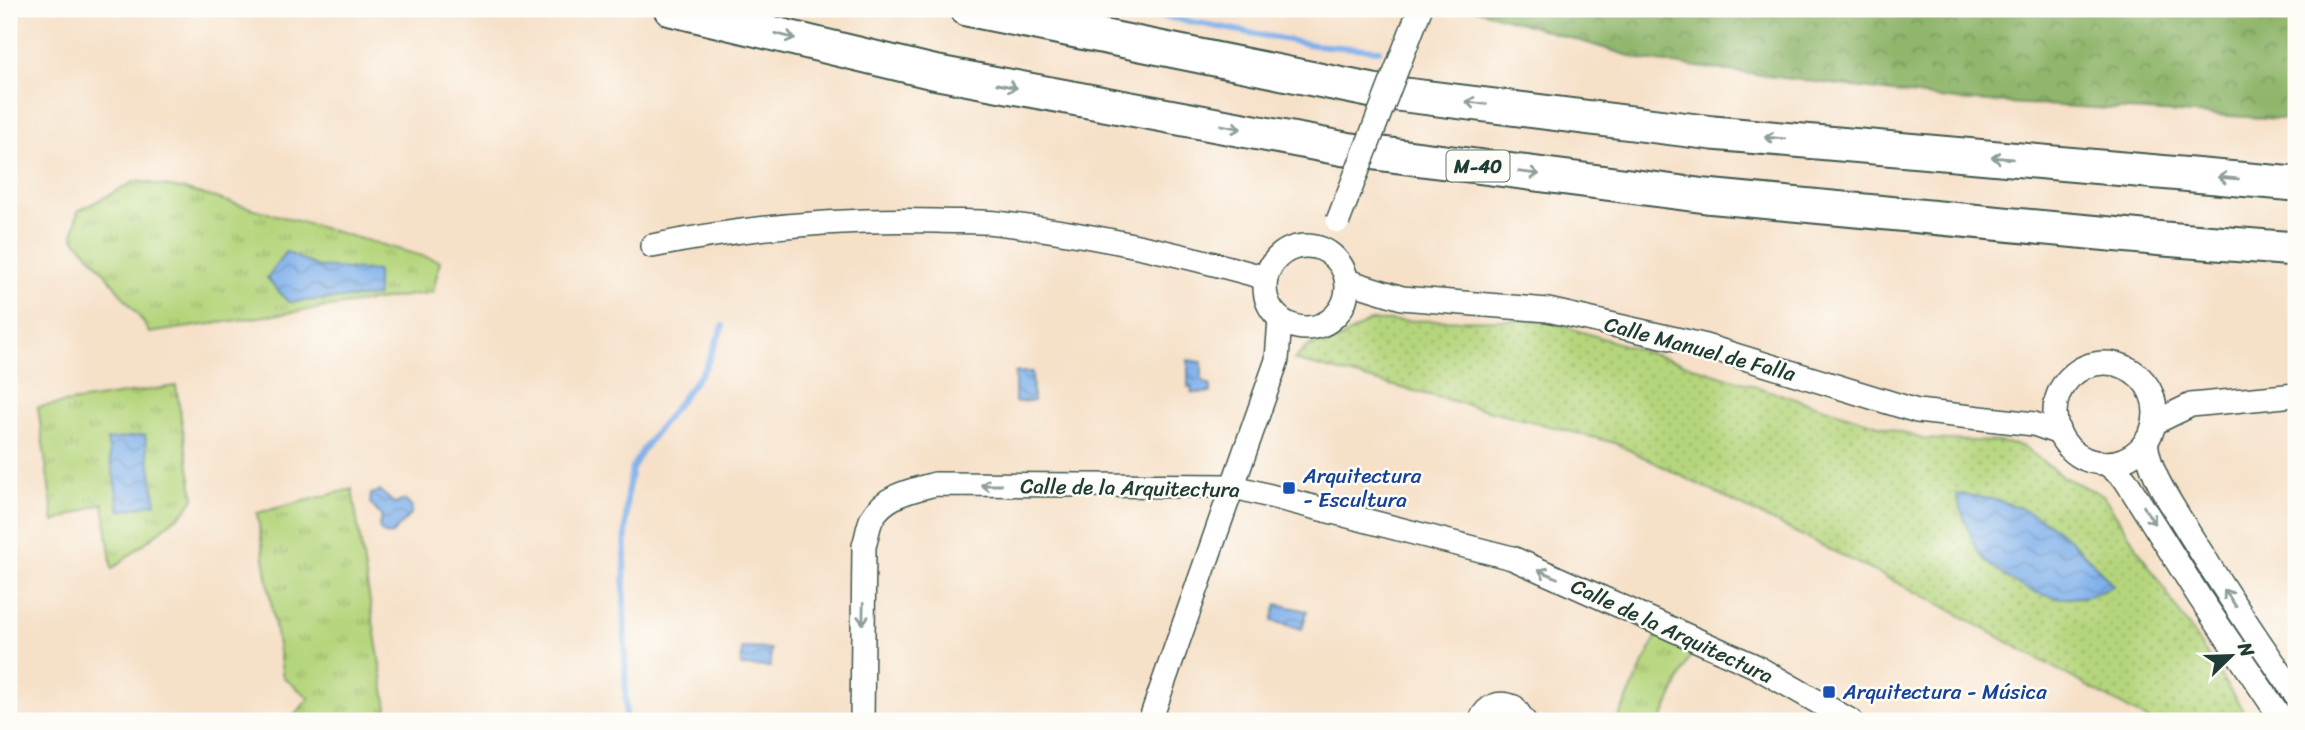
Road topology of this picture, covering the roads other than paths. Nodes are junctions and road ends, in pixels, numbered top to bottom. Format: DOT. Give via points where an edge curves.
graph roads {
  1 [pos="671,9"];
  2 [pos="967,9"];
  3 [pos="1420,9"];
  4 [pos="2296,184"];
  5 [pos="652,246"];
  6 [pos="2296,249"];
  7 [pos="1326,252"];
  8 [pos="1266,278"];
  9 [pos="1346,281"];
  10 [pos="1402,298"];
  11 [pos="1341,309"];
  12 [pos="1280,318"];
  13 [pos="1304,328"];
  14 [pos="1277,360"];
  15 [pos="2149,389"];
  16 [pos="2296,395"];
  17 [pos="2057,398"];
  18 [pos="2191,404"];
  19 [pos="1994,419"];
  20 [pos="2150,432"];
  21 [pos="2059,433"];
  22 [pos="2106,463"];
  23 [pos="1231,486"];
  24 [pos="2296,695"];
  25 [pos="862,721"];
  26 [pos="1150,721"];
  27 [pos="1480,721"];
  28 [pos="1524,721"];
  29 [pos="1851,721"];
  30 [pos="2283,721"];
  1 -- 6 [label="highway, M-40, one-way" via="933,72 1345,149 1706,196"];
  4 -- 2 [label="highway, one-way" via="1713,133 1373,90"];
  3 -- 7 [label="street, bridge"];
  5 -- 8 [label="street" via="786,225 892,220 993,223 1103,239"];
  7 -- 8 [label="street" via="1314,247 1290,250 1271,266"];
  7 -- 9 [label="street" via="1343,269"];
  8 -- 12 [label="street" via="1270,307"];
  9 -- 10 [label="street, Calle Manuel de Falla"];
  9 -- 11 [label="street"];
  10 -- 11 [label="street, Calle Manuel de Falla"];
  10 -- 19 [label="street, Calle Manuel de Falla" via="1548,310 1702,345 1917,411"];
  11 -- 13 [label="street" via="1325,324"];
  12 -- 13 [label="street"];
  12 -- 14 [label="street"];
  13 -- 14 [label="street"];
  14 -- 23 [label="street"];
  15 -- 17 [label="street" via="2129,369 2100,363 2074,374"];
  15 -- 18 [label="street"];
  15 -- 20 [label="street" via="2154,406"];
  16 -- 18 [label="street"];
  17 -- 19 [label="street, Calle Manuel de Falla" via="2029,412"];
  17 -- 21 [label="street"];
  18 -- 20 [label="street"];
  19 -- 21 [label="street, Calle Manuel de Falla" via="2034,424"];
  20 -- 22 [label="street" via="2128,457"];
  24 -- 20 [label="street, one-way" via="2161,487 2148,458"];
  21 -- 22 [label="street" via="2087,460"];
  22 -- 30 [label="street, one-way" via="2126,479"];
  23 -- 25 [label="street, Calle de la Arquitectura, one-way" via="935,485 885,502 872,519 864,545"];
  23 -- 26 [label="street"];
  29 -- 23 [label="street, Calle de la Arquitectura, one-way" via="1755,666 1512,558"];
  27 -- 28 [label="street" via="1490,707 1506,704"];
}
